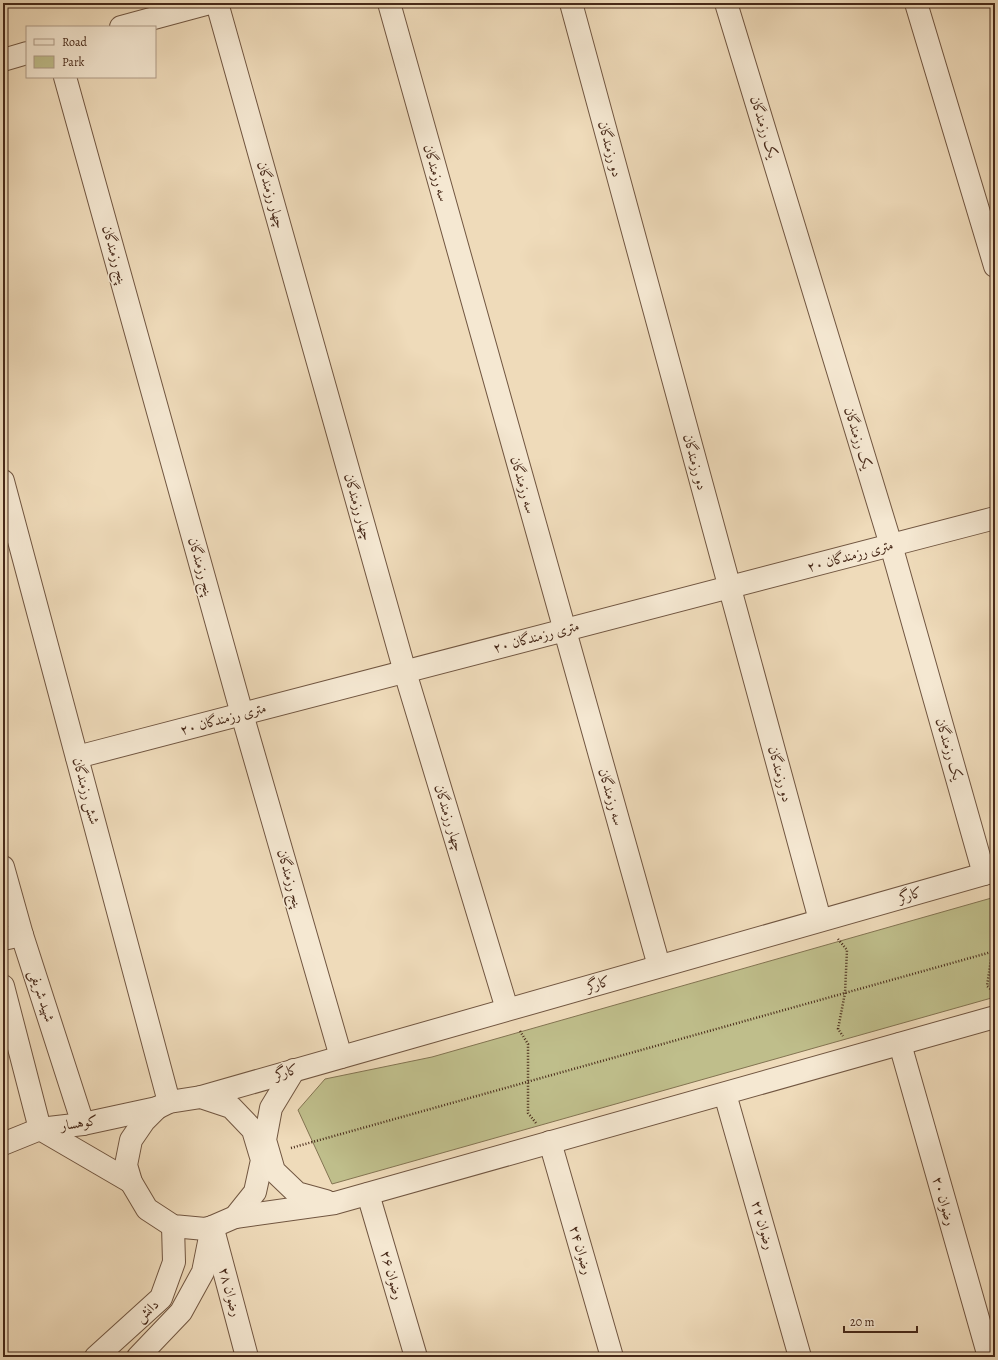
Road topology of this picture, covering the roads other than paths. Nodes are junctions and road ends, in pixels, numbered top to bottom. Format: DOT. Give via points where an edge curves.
graph roads {
  1 [pos="210,3"];
  2 [pos="217,3"];
  3 [pos="389,3"];
  4 [pos="571,3"];
  5 [pos="726,3"];
  6 [pos="916,3"];
  7 [pos="125,26"];
  8 [pos="26,53"];
  9 [pos="3,60"];
  10 [pos="65,78"];
  11 [pos="995,266"];
  12 [pos="3,480"];
  13 [pos="995,518"];
  14 [pos="891,545"];
  15 [pos="729,588"];
  16 [pos="564,630"];
  17 [pos="405,672"];
  18 [pos="242,714"];
  19 [pos="77,757"];
  20 [pos="3,867"];
  21 [pos="990,872"];
  22 [pos="820,920"];
  23 [pos="13,937"];
  24 [pos="659,966"];
  25 [pos="3,986"];
  26 [pos="507,1009"];
  27 [pos="995,1017"];
  28 [pos="900,1044"];
  29 [pos="341,1057"];
  30 [pos="294,1070"];
  31 [pos="725,1094"];
  32 [pos="201,1097"];
  33 [pos="163,1105"];
  34 [pos="83,1124"];
  35 [pos="40,1129"];
  36 [pos="550,1142"];
  37 [pos="3,1144"];
  38 [pos="131,1182"];
  39 [pos="368,1194"];
  40 [pos="335,1203"];
  41 [pos="235,1217"];
  42 [pos="174,1226"];
  43 [pos="212,1227"];
  44 [pos="96,1357"];
  45 [pos="138,1357"];
  46 [pos="247,1357"];
  47 [pos="416,1357"];
  48 [pos="612,1357"];
  49 [pos="800,1357"];
  50 [pos="989,1357"];
  1 -- 7 [label="street"];
  2 -- 17 [label="street, چهار رزمندگان"];
  3 -- 16 [label="street, سه رزمندگان"];
  4 -- 15 [label="street, دو رزمندگان"];
  5 -- 14 [label="street, یک رزمندگان"];
  6 -- 11 [label="street"];
  8 -- 9 [label="street"];
  10 -- 18 [label="street, پنج رزمندگان"];
  12 -- 19 [label="street, شش رزمندگان"];
  13 -- 14 [label="street, ۲۰ متری رزمندگان"];
  14 -- 15 [label="street, ۲۰ متری رزمندگان"];
  14 -- 21 [label="street, یک رزمندگان"];
  15 -- 16 [label="street, ۲۰ متری رزمندگان"];
  15 -- 22 [label="street, دو رزمندگان"];
  16 -- 17 [label="street, ۲۰ متری رزمندگان"];
  16 -- 24 [label="street, سه رزمندگان"];
  17 -- 18 [label="street, ۲۰ متری رزمندگان"];
  17 -- 26 [label="street, چهار رزمندگان"];
  18 -- 19 [label="street, ۲۰ متری رزمندگان"];
  18 -- 29 [label="street, پنج رزمندگان"];
  19 -- 33 [label="street, شش رزمندگان"];
  20 -- 23 [label="street, شهید شریفی"];
  21 -- 22 [label="street, کارگر"];
  22 -- 24 [label="street, کارگر"];
  23 -- 34 [label="street, شهید شریفی"];
  24 -- 26 [label="street, کارگر"];
  25 -- 35 [label="street"];
  26 -- 29 [label="street, کارگر"];
  27 -- 28 [label="street"];
  28 -- 31 [label="street"];
  28 -- 50 [label="street, رضوان ۲۰"];
  29 -- 30 [label="street, کارگر"];
  30 -- 32 [label="street, کارگر"];
  30 -- 40 [label="street" via="271,1108 265,1140 269,1154 274,1170 297,1193"];
  31 -- 36 [label="street"];
  31 -- 49 [label="street, رضوان ۲۲"];
  32 -- 33 [label="street"];
  32 -- 41 [label="street" via="231,1107 253,1130 262,1160 255,1192"];
  33 -- 34 [label="street, کوهسار"];
  33 -- 38 [label="street" via="144,1121 131,1140 126,1165"];
  34 -- 35 [label="street, کوهسار"];
  35 -- 37 [label="street, کوهسار"];
  35 -- 38 [label="street"];
  36 -- 39 [label="street"];
  36 -- 48 [label="street, رضوان ۲۴"];
  38 -- 42 [label="street" via="147,1209"];
  39 -- 40 [label="street"];
  39 -- 47 [label="street, رضوان ۲۶"];
  40 -- 41 [label="street"];
  41 -- 43 [label="street"];
  42 -- 43 [label="street" via="205,1229"];
  42 -- 44 [label="street, دانش" via="174,1262 161,1298"];
  43 -- 45 [label="street, دانش" via="203,1272 181,1312"];
  43 -- 46 [label="street, رضوان ۲۸"];
}
